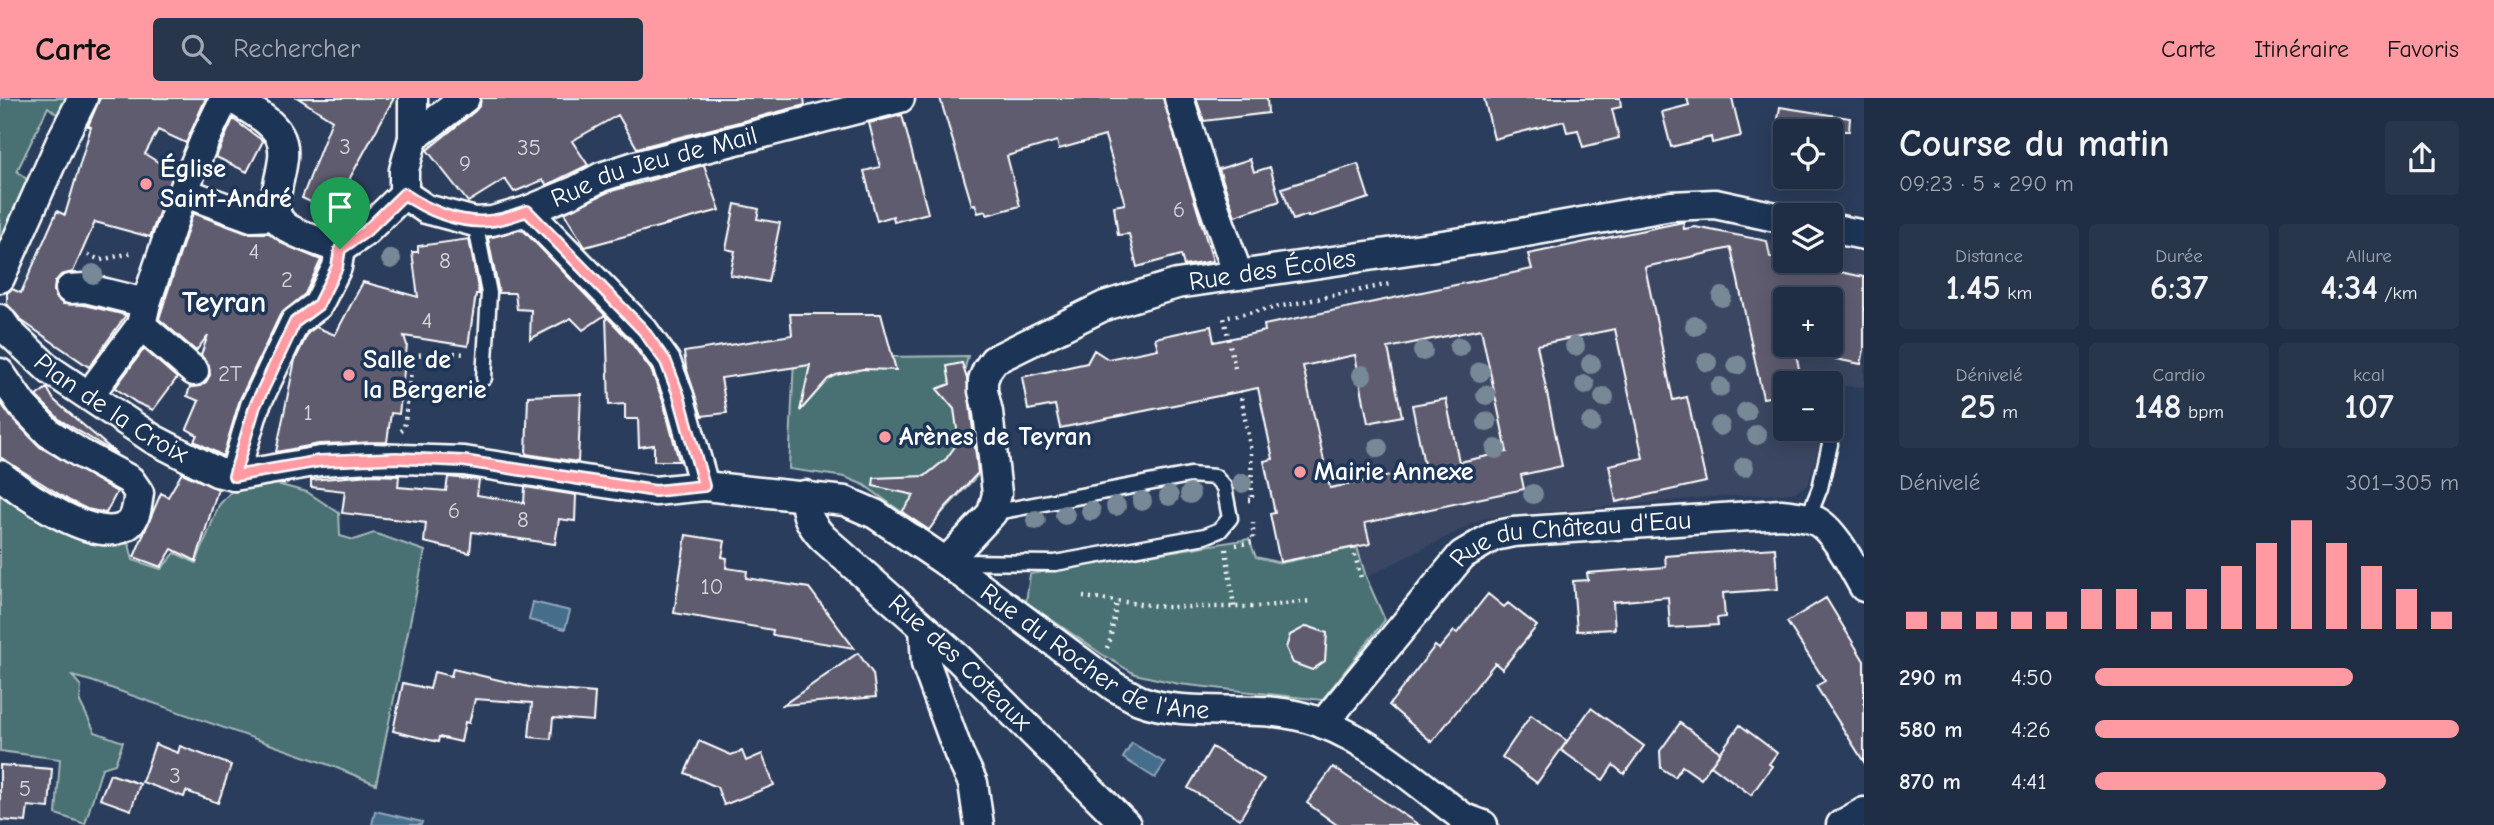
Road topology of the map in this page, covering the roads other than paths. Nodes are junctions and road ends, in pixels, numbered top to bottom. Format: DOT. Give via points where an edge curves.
graph roads {
  1 [pos="83,98"];
  2 [pos="225,98"];
  3 [pos="232,98"];
  4 [pos="413,98"];
  5 [pos="465,98"];
  6 [pos="900,98"];
  7 [pos="1179,98"];
  8 [pos="413,138"];
  9 [pos="183,192"];
  10 [pos="404,194"];
  11 [pos="527,211"];
  12 [pos="276,216"];
  13 [pos="1773,216"];
  14 [pos="483,221"];
  15 [pos="1843,231"];
  16 [pos="1864,235"];
  17 [pos="340,249"];
  18 [pos="1238,275"];
  19 [pos="0,278"];
  20 [pos="71,289"];
  21 [pos="144,314"];
  22 [pos="0,319"];
  23 [pos="194,371"];
  24 [pos="0,373"];
  25 [pos="484,378"];
  26 [pos="98,383"];
  27 [pos="1829,443"];
  28 [pos="0,475"];
  29 [pos="234,476"];
  30 [pos="704,486"];
  31 [pos="805,495"];
  32 [pos="992,513"];
  33 [pos="1808,518"];
  34 [pos="946,562"];
  35 [pos="1864,586"];
  36 [pos="925,628"];
  37 [pos="1323,724"];
  38 [pos="1864,812"];
  39 [pos="979,825"];
  40 [pos="1126,825"];
  41 [pos="1483,825"];
  42 [pos="1841,825"];
  1 -- 19 [label="street"];
  2 -- 9 [label="street"];
  3 -- 12 [label="street" via="272,125 281,138"];
  4 -- 8 [label="street"];
  5 -- 8 [label="street"];
  6 -- 11 [label="street, Rue du Jeu de Mail" via="635,166"];
  7 -- 18 [label="street"];
  8 -- 10 [label="street" via="404,170"];
  9 -- 12 [label="street" via="252,217"];
  9 -- 21 [label="street" via="157,246"];
  10 -- 14 [label="street" via="426,209"];
  10 -- 17 [label="street"];
  11 -- 14 [label="street, Rue du Jeu de Mail"];
  11 -- 30 [label="street" via="643,330 666,362"];
  12 -- 17 [label="street" via="286,227"];
  13 -- 18 [label="street, Rue des Écoles" via="1715,204 1671,206"];
  14 -- 25 [label="lane" via="489,293"];
  15 -- 16 [label="street"];
  17 -- 29 [label="street" via="337,267 318,305 295,322 255,406"];
  18 -- 32 [label="street, Rue des Écoles" via="1177,284 1104,306 994,360 983,380 997,494"];
  20 -- 21 [label="street" via="85,288"];
  21 -- 23 [label="street"];
  21 -- 26 [label="street"];
  22 -- 29 [label="street, Plan de la Croix" via="50,370 144,433"];
  24 -- 28 [label="street" via="49,433 130,480 139,493 136,510 131,522 115,530 86,527"];
  27 -- 33 [label="lane"];
  29 -- 30 [label="street, Rue du Rocher de l'Ane" via="320,461 396,458 464,461 655,491"];
  30 -- 31 [label="street, Rue du Rocher de l'Ane"];
  31 -- 34 [label="street, Rue du Rocher de l'Ane" via="845,500 875,514"];
  31 -- 36 [label="street, Rue des Coteaux" via="811,525"];
  32 -- 34 [label="street"];
  32 -- 34 [label="lane" via="1190,474 1215,477 1224,487 1230,518 1220,530 1205,537 1055,563"];
  33 -- 35 [label="street" via="1832,535"];
  33 -- 37 [label="street, Rue du Château d'Eau" via="1781,514 1494,537 1462,555"];
  34 -- 37 [label="street, Rue du Rocher de l'Ane" via="1115,687 1140,700 1171,707 1281,713"];
  36 -- 39 [label="street" via="926,664 973,783"];
  36 -- 40 [label="street, Rue des Coteaux"];
  37 -- 41 [label="street, Rue du Rocher de l'Ane" via="1359,741 1464,818"];
  38 -- 42 [label="street"];
}
